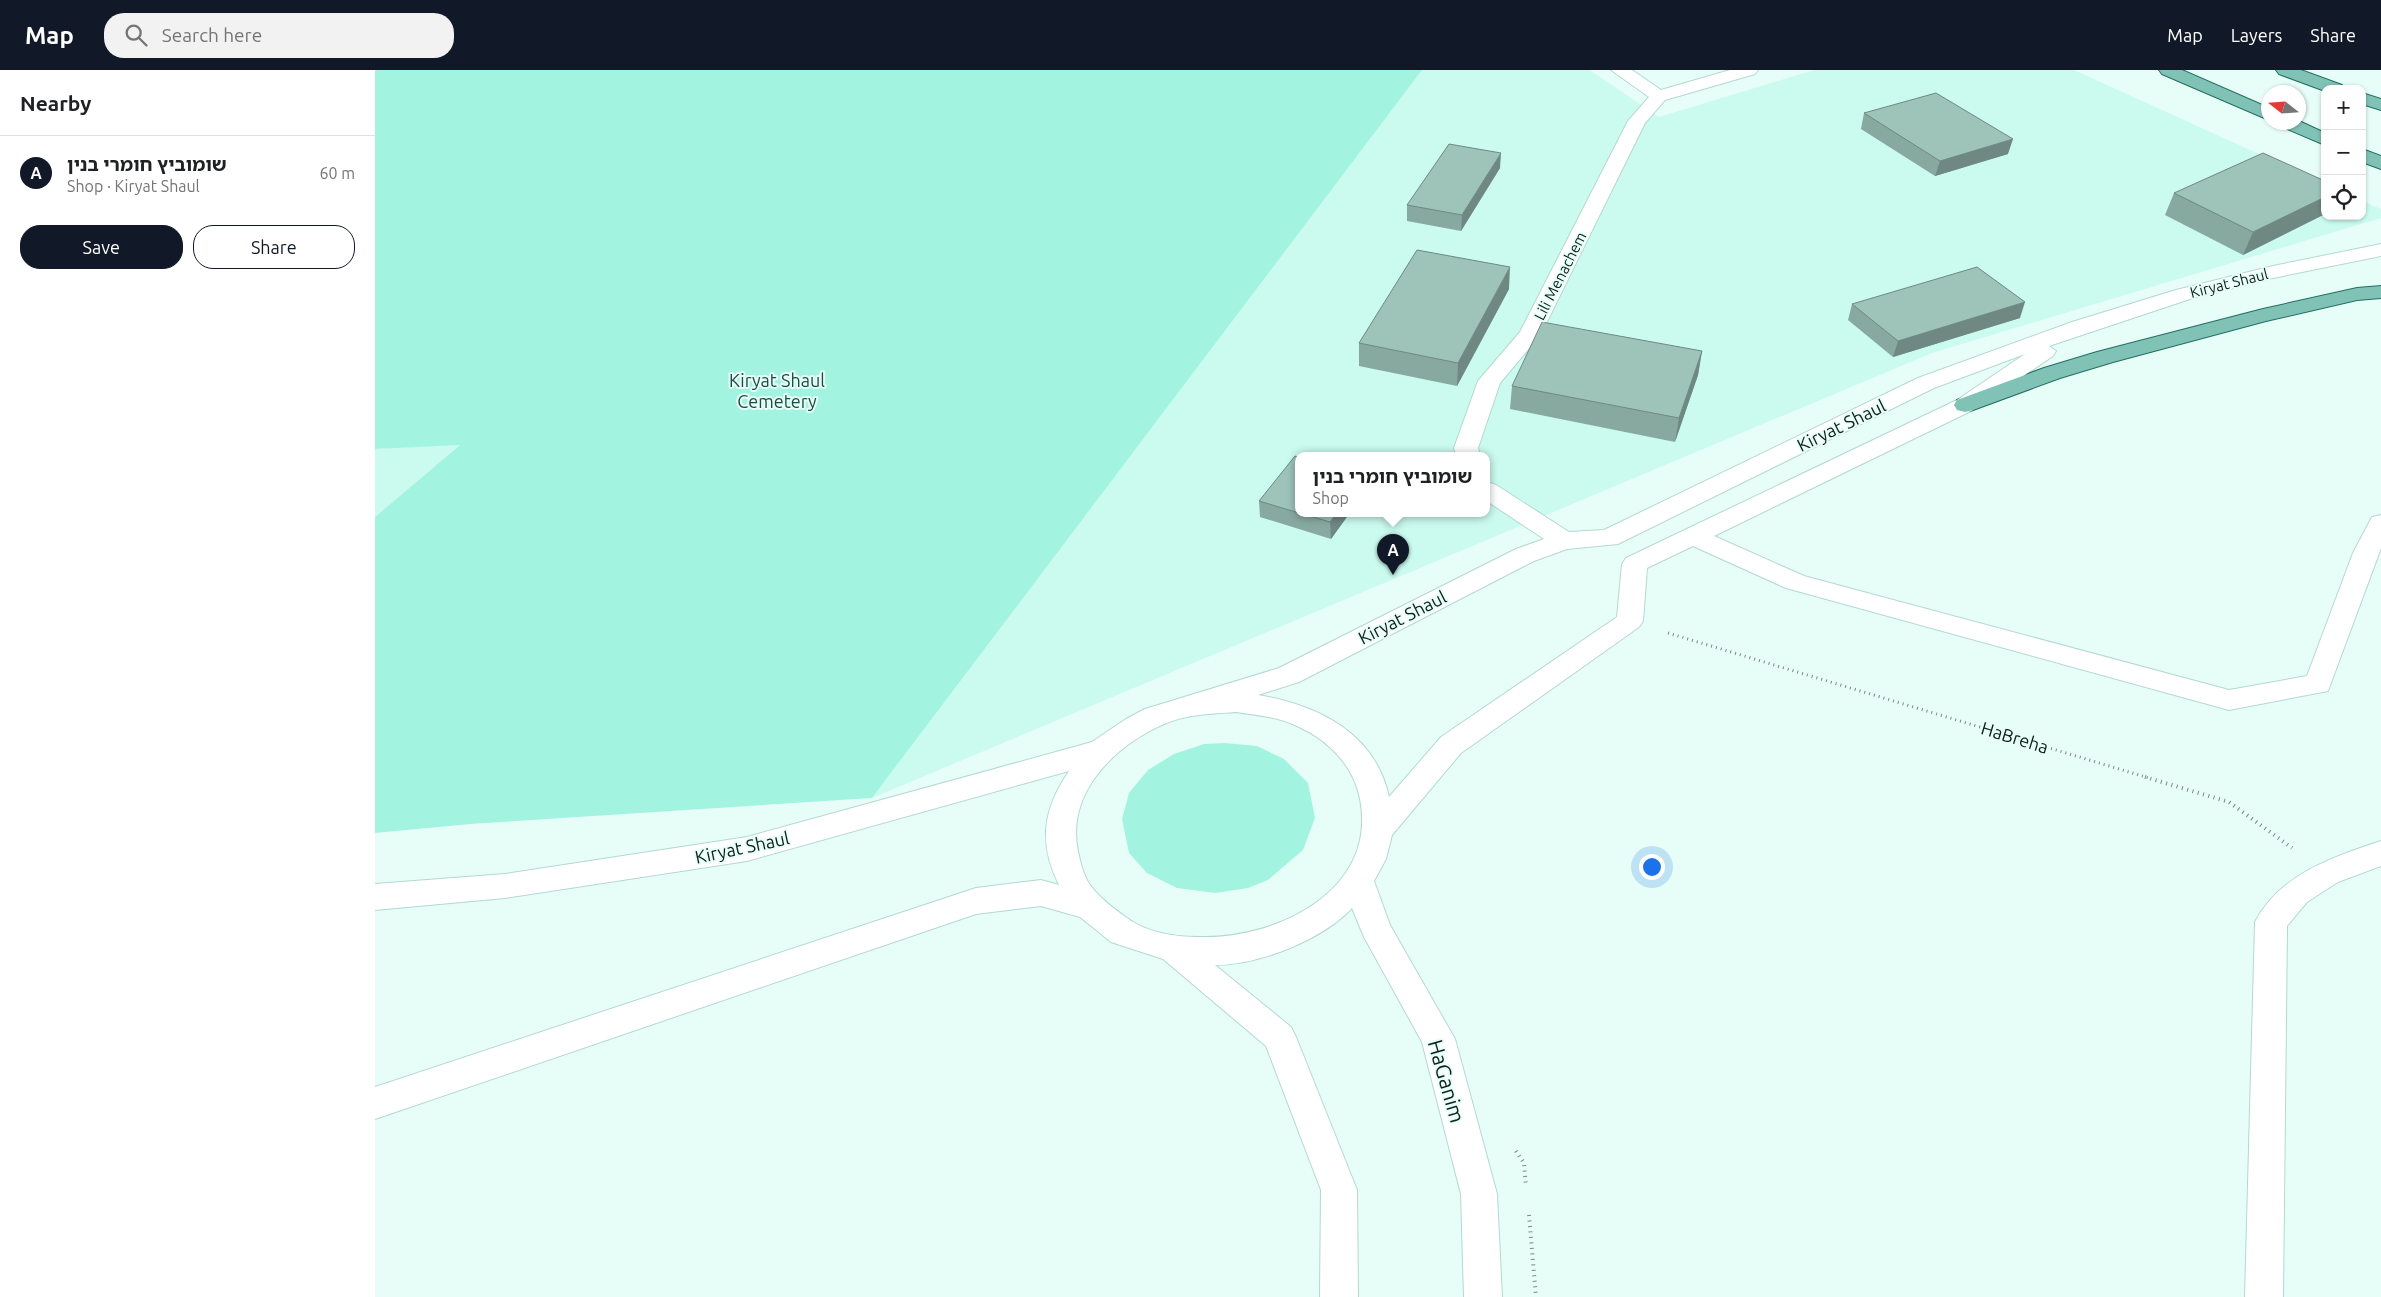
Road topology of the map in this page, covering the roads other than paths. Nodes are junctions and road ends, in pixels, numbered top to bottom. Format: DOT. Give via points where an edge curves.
graph roads {
  1 [pos="1620,70"];
  2 [pos="1749,70"];
  3 [pos="2168,70"];
  4 [pos="2285,70"];
  5 [pos="2325,85"];
  6 [pos="1659,96"];
  7 [pos="2366,99"];
  8 [pos="2381,105"];
  9 [pos="2261,111"];
  10 [pos="2303,130"];
  11 [pos="2321,138"];
  12 [pos="2366,152"];
  13 [pos="2366,156"];
  14 [pos="2381,156"];
  15 [pos="2381,162"];
  16 [pos="2381,250"];
  17 [pos="2381,292"];
  18 [pos="2080,327"];
  19 [pos="1965,405"];
  20 [pos="1467,452"];
  21 [pos="1490,492"];
  22 [pos="2381,523"];
  23 [pos="1692,536"];
  24 [pos="1609,538"];
  25 [pos="1564,541"];
  26 [pos="1635,564"];
  27 [pos="1196,705"];
  28 [pos="1100,751"];
  29 [pos="1379,829"];
  30 [pos="2381,854"];
  31 [pos="1359,880"];
  32 [pos="375,897"];
  33 [pos="1088,906"];
  34 [pos="1173,949"];
  35 [pos="375,1103"];
  36 [pos="1339,1297"];
  37 [pos="1483,1297"];
  38 [pos="2265,1297"];
  1 -- 6 [label="street"];
  2 -- 6 [label="street"];
  3 -- 9 [label="main road"];
  4 -- 5 [label="main road"];
  6 -- 20 [label="street, Lili Menachem" via="1637,121 1530,334 1489,381"];
  7 -- 8 [label="main road"];
  10 -- 11 [label="main road"];
  12 -- 14 [label="main road"];
  13 -- 15 [label="main road"];
  16 -- 18 [label="street, Kiryat Shaul" via="2183,294"];
  17 -- 19 [label="main road" via="2357,294 2263,315 2114,355 2051,373"];
  18 -- 19 [label="street, Kiryat Shaul"];
  18 -- 24 [label="street, Kiryat Shaul" via="1926,383"];
  19 -- 23 [label="street, Kiryat Shaul"];
  21 -- 25 [label="street"];
  22 -- 23 [label="street" via="2365,553 2318,684 2229,700 1795,582"];
  23 -- 26 [label="street, Kiryat Shaul"];
  24 -- 25 [label="street, Kiryat Shaul"];
  24 -- 26 [label="street"];
  25 -- 27 [label="street, Kiryat Shaul" via="1525,555 1289,675"];
  26 -- 29 [label="street, Kiryat Shaul" via="1630,621 1451,745"];
  27 -- 28 [label="street, Kiryat Shaul" via="1161,714 1128,730"];
  27 -- 29 [label="street, Kiryat Shaul" via="1236,702 1275,708 1311,720 1341,740 1364,766 1376,796"];
  28 -- 32 [label="street, Kiryat Shaul" via="747,850 505,886"];
  28 -- 33 [label="street, Kiryat Shaul" via="1072,786 1059,826 1065,868"];
  29 -- 31 [label="street, Kiryat Shaul" via="1372,855"];
  30 -- 38 [label="street" via="2327,873 2296,893 2271,922"];
  31 -- 34 [label="street, Kiryat Shaul" via="1333,908 1300,930 1260,946 1217,952"];
  31 -- 37 [label="street, HaGanim" via="1375,928 1437,1039 1479,1194"];
  33 -- 34 [label="street, Kiryat Shaul" via="1125,934"];
  33 -- 35 [label="street" via="1041,893 976,901"];
  34 -- 36 [label="street" via="1279,1037 1339,1190"];
}
